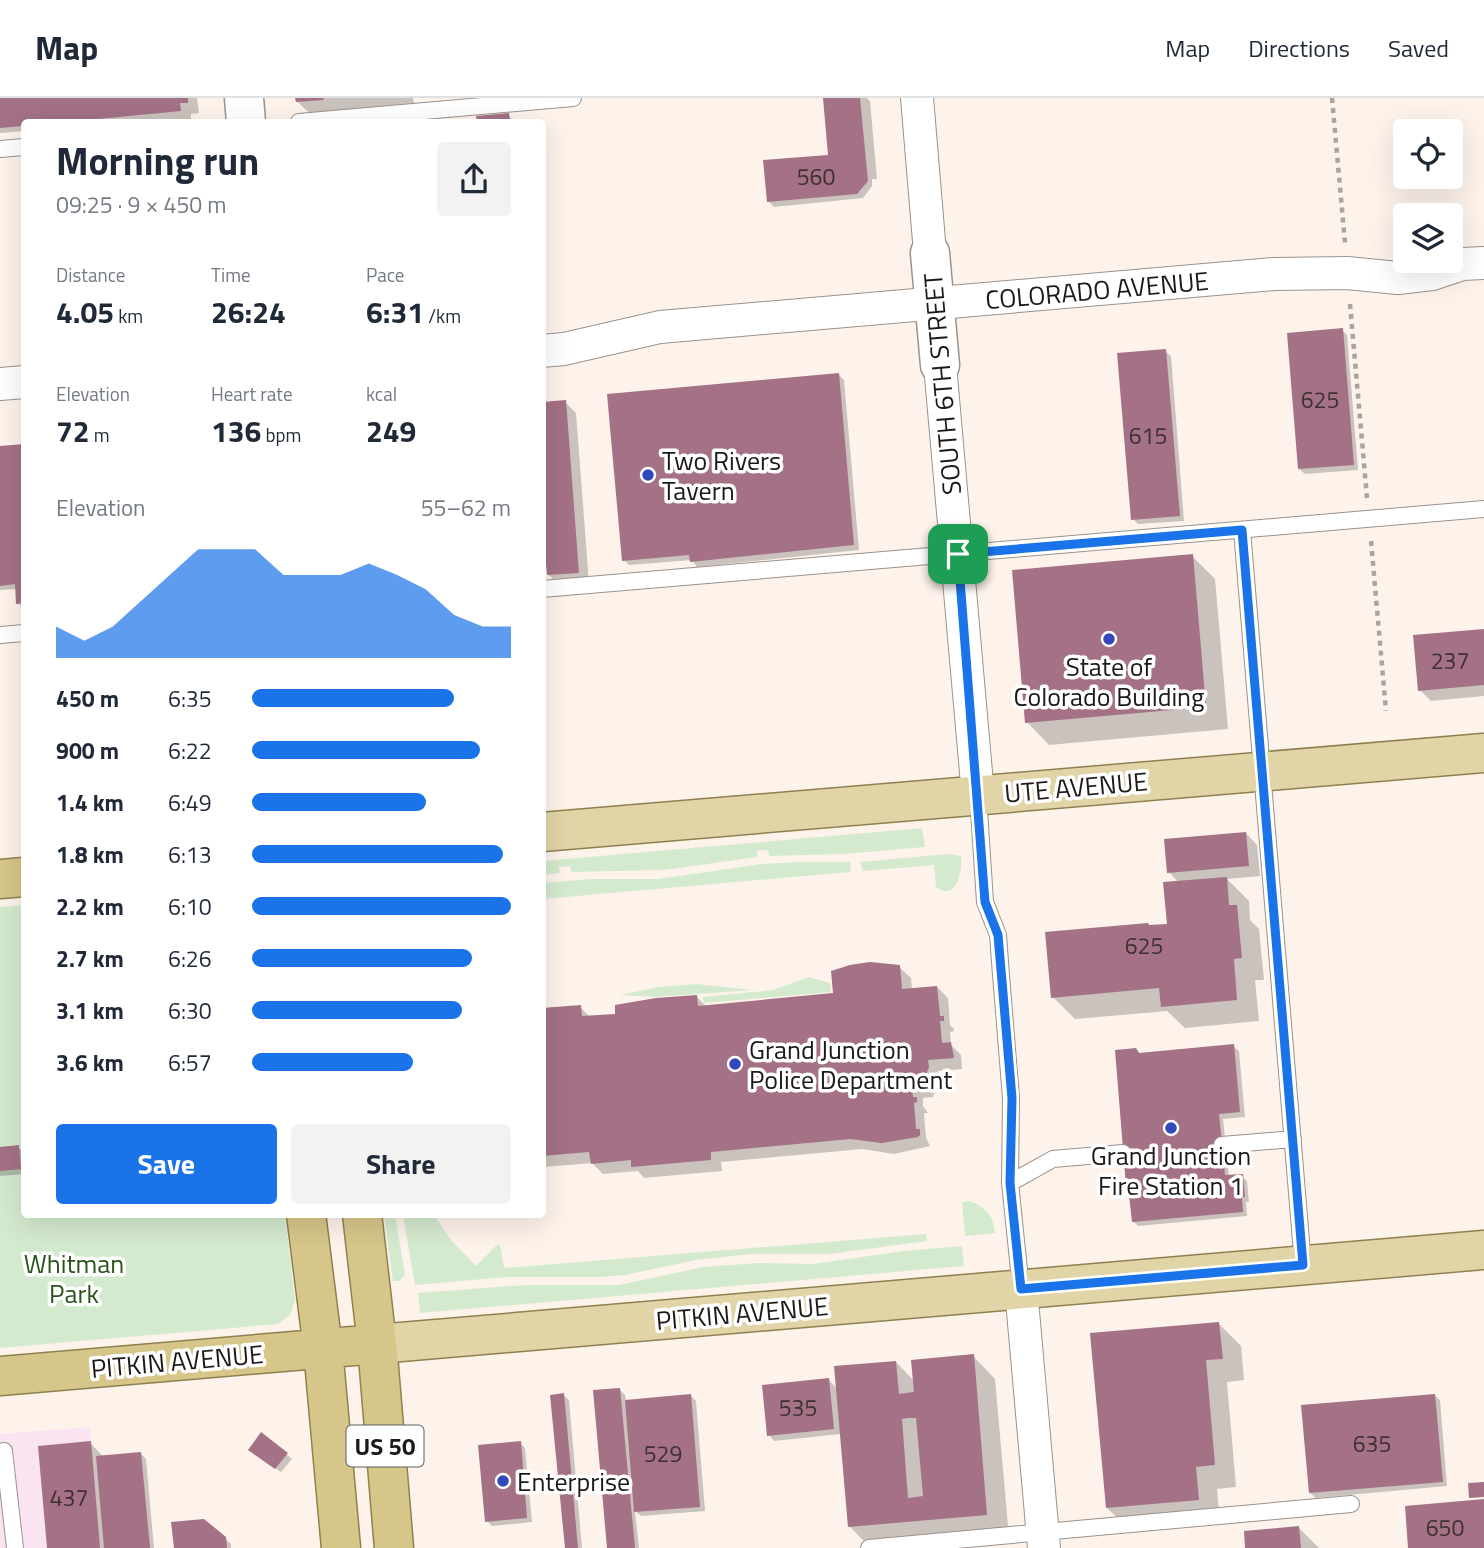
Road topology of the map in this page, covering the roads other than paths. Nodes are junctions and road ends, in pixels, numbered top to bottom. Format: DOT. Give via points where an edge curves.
graph roads {
  1 [pos="244,98"];
  2 [pos="573,98"];
  3 [pos="917,98"];
  4 [pos="246,119"];
  5 [pos="333,119"];
  6 [pos="21,147"];
  7 [pos="0,149"];
  8 [pos="930,253"];
  9 [pos="1484,263"];
  10 [pos="934,303"];
  11 [pos="546,351"];
  12 [pos="940,365"];
  13 [pos="21,382"];
  14 [pos="0,384"];
  15 [pos="1484,509"];
  16 [pos="1242,530"];
  17 [pos="958,554"];
  18 [pos="546,589"];
  19 [pos="21,633"];
  20 [pos="0,635"];
  21 [pos="1484,753"];
  22 [pos="1262,772"];
  23 [pos="978,795"];
  24 [pos="546,832"];
  25 [pos="21,877"];
  26 [pos="0,879"];
  27 [pos="1293,1139"];
  28 [pos="1222,1145"];
  29 [pos="1123,1153"];
  30 [pos="1010,1183"];
  31 [pos="307,1218"];
  32 [pos="362,1218"];
  33 [pos="1484,1250"];
  34 [pos="1303,1265"];
  35 [pos="1021,1289"];
  36 [pos="377,1344"];
  37 [pos="323,1349"];
  38 [pos="0,1376"];
  39 [pos="0,1452"];
  40 [pos="1351,1504"];
  41 [pos="1043,1541"];
  42 [pos="15,1548"];
  43 [pos="341,1548"];
  44 [pos="394,1548"];
  45 [pos="869,1548"];
  1 -- 4 [label="street"];
  2 -- 5 [label="lane"];
  3 -- 8 [label="street, SOUTH 6TH STREET"];
  6 -- 7 [label="lane"];
  8 -- 10 [label="street, SOUTH 6TH STREET"];
  9 -- 10 [label="street, COLORADO AVENUE" via="1398,278 1274,274"];
  10 -- 11 [label="street, COLORADO AVENUE" via="660,327"];
  10 -- 12 [label="street, SOUTH 6TH STREET"];
  12 -- 17 [label="street, SOUTH 6TH STREET"];
  13 -- 14 [label="street"];
  15 -- 16 [label="lane"];
  16 -- 17 [label="lane"];
  16 -- 22 [label="lane"];
  17 -- 18 [label="lane"];
  17 -- 23 [label="street, SOUTH 6TH STREET"];
  19 -- 20 [label="lane"];
  21 -- 22 [label="main road, UTE AVENUE"];
  22 -- 23 [label="main road, UTE AVENUE"];
  22 -- 27 [label="lane"];
  23 -- 24 [label="main road, UTE AVENUE"];
  23 -- 30 [label="lane" via="985,902 998,935 1012,1098"];
  25 -- 26 [label="highway"];
  27 -- 28 [label="lane"];
  27 -- 34 [label="lane"];
  29 -- 30 [label="lane" via="1053,1159"];
  30 -- 35 [label="lane"];
  31 -- 37 [label="highway, US 50"];
  32 -- 36 [label="highway, US 50"];
  33 -- 34 [label="main road, PITKIN AVENUE"];
  34 -- 35 [label="main road, PITKIN AVENUE"];
  35 -- 36 [label="main road, PITKIN AVENUE"];
  35 -- 41 [label="street"];
  36 -- 37 [label="highway, PITKIN AVENUE"];
  36 -- 44 [label="highway, US 50"];
  37 -- 38 [label="highway, PITKIN AVENUE"];
  37 -- 43 [label="highway, US 50"];
  39 -- 42 [label="lane" via="4,1451"];
  40 -- 41 [label="lane"];
  41 -- 45 [label="lane"];
}
